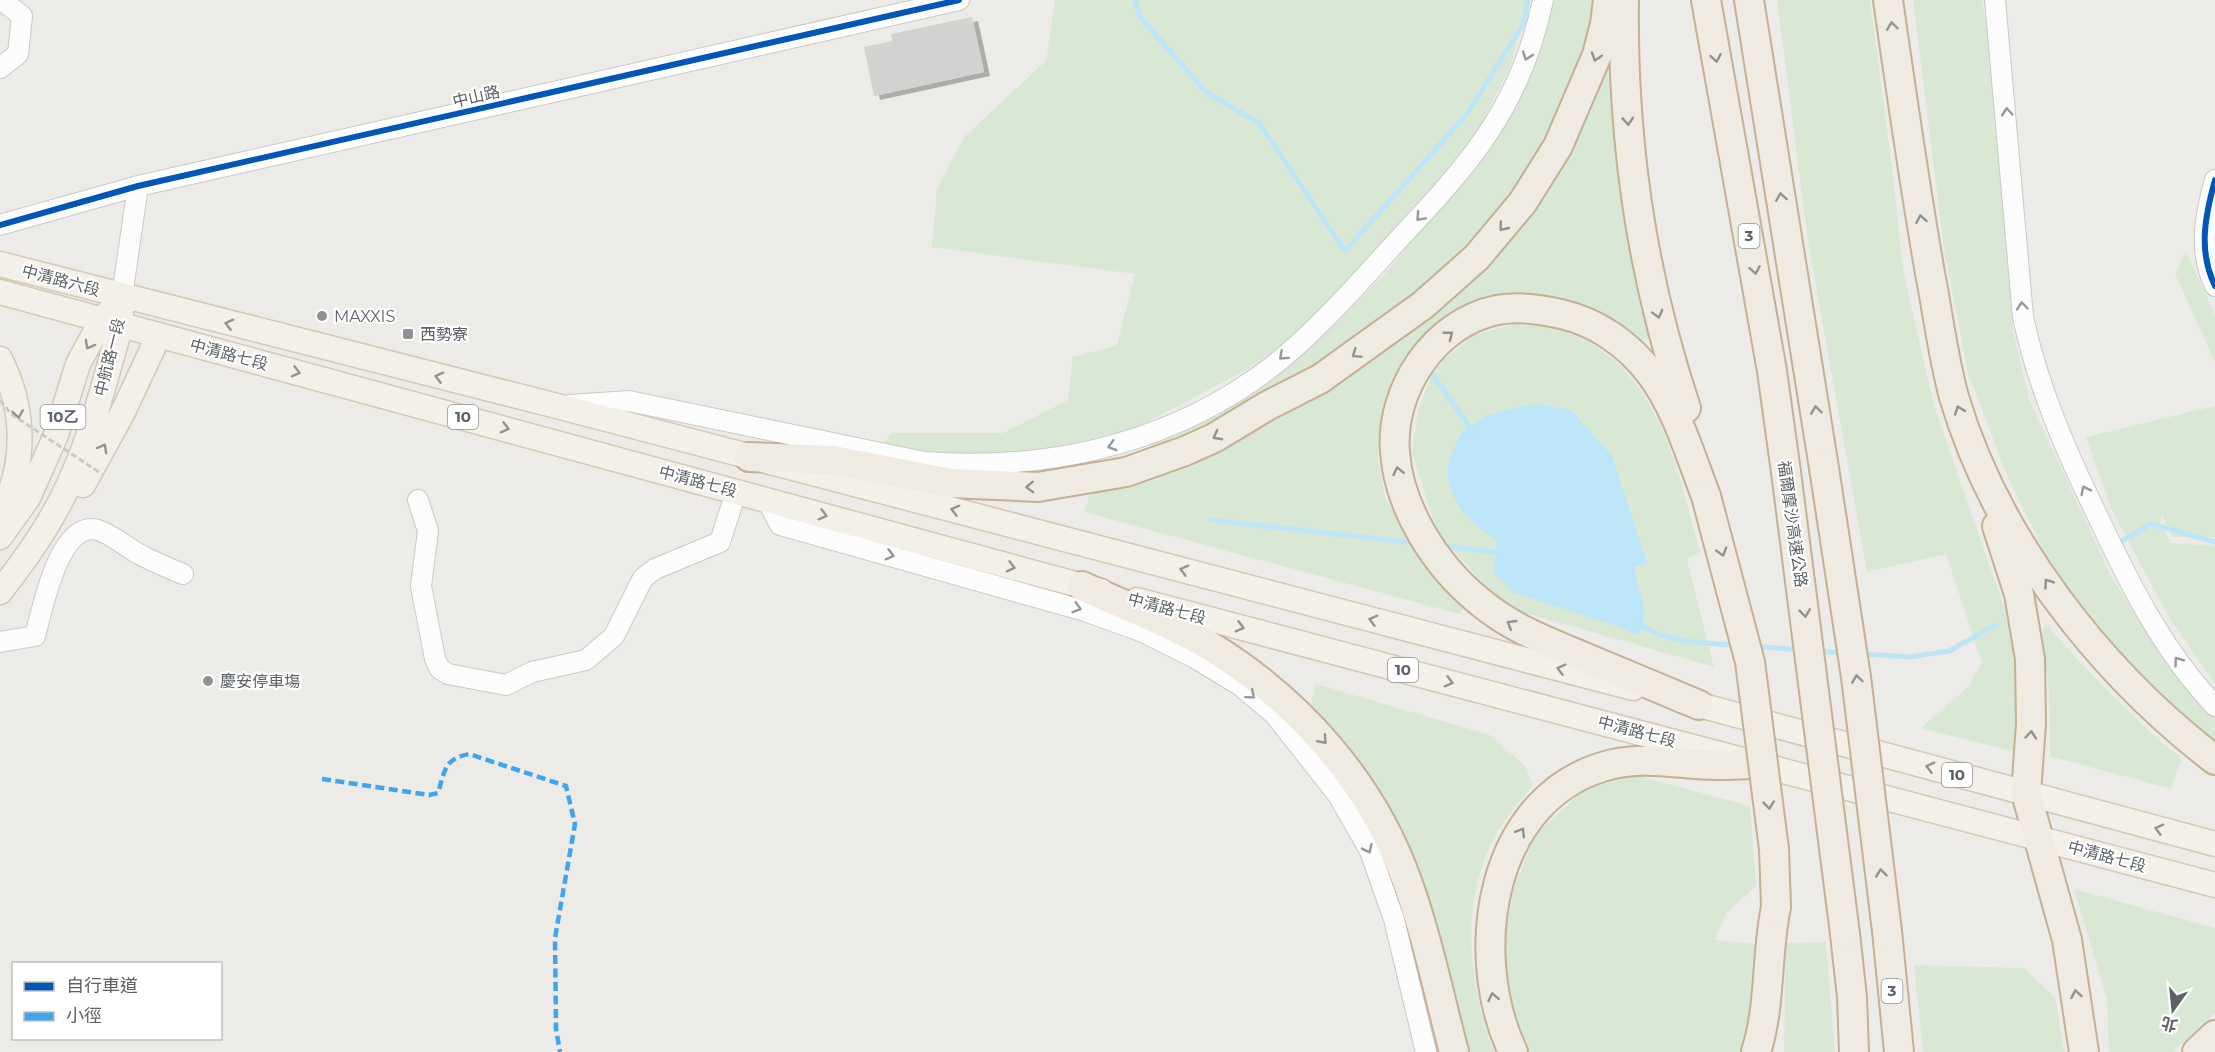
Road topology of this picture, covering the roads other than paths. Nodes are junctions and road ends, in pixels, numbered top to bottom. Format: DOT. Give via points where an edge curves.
graph roads {
  1 [pos="2,0"];
  2 [pos="959,0"];
  3 [pos="1543,0"];
  4 [pos="1608,0"];
  5 [pos="1624,0"];
  6 [pos="1706,0"];
  7 [pos="1749,0"];
  8 [pos="1888,0"];
  9 [pos="1995,0"];
  10 [pos="0,68"];
  11 [pos="2215,180"];
  12 [pos="138,186"];
  13 [pos="0,225"];
  14 [pos="0,264"];
  15 [pos="2215,286"];
  16 [pos="0,292"];
  17 [pos="122,296"];
  18 [pos="111,323"];
  19 [pos="159,335"];
  20 [pos="0,359"];
  21 [pos="557,406"];
  22 [pos="749,457"];
  23 [pos="1977,461"];
  24 [pos="736,492"];
  25 [pos="1706,496"];
  26 [pos="418,500"];
  27 [pos="766,500"];
  28 [pos="0,516"];
  29 [pos="45,529"];
  30 [pos="0,537"];
  31 [pos="183,574"];
  32 [pos="1082,586"];
  33 [pos="0,592"];
  34 [pos="0,642"];
  35 [pos="1699,705"];
  36 [pos="2215,706"];
  37 [pos="2215,760"];
  38 [pos="1763,764"];
  39 [pos="2026,793"];
  40 [pos="2040,838"];
  41 [pos="2215,844"];
  42 [pos="2215,885"];
  43 [pos="1776,907"];
  44 [pos="2215,1035"];
  45 [pos="1426,1052"];
  46 [pos="1454,1052"];
  47 [pos="1512,1052"];
  48 [pos="1756,1052"];
  49 [pos="1777,1052"];
  50 [pos="1854,1052"];
  51 [pos="1899,1052"];
  52 [pos="2084,1052"];
  53 [pos="2197,1052"];
  1 -- 10 [label="street" via="22,16 18,54"];
  2 -- 12 [label="street, 中山路"];
  3 -- 21 [label="street, one-way" via="1519,78 1491,132 1452,183 1325,318 1257,378 1174,424 1083,454 1019,463 956,465 924,462 629,401"];
  4 -- 22 [label="highway, one-way" via="1597,55 1573,117 1542,174 1483,250 1424,305 1320,380 1214,438 1126,472 1038,487 960,484 833,460"];
  5 -- 25 [label="highway, one-way" via="1625,83 1636,199 1656,305 1696,439"];
  6 -- 50 [label="highway, 福爾摩沙高速公路 / 3, one-way, bridge" via="1772,371 1845,934"];
  51 -- 7 [label="highway, 3, one-way, bridge" via="1856,677"];
  23 -- 8 [label="highway, one-way" via="1954,396 1940,327"];
  36 -- 9 [label="street, one-way" via="2168,647 2131,586 2067,453 2029,343 2023,316"];
  11 -- 15 [label="street" via="2205,219 2204,248"];
  12 -- 13 [label="street, 中山路"];
  12 -- 17 [label="street"];
  14 -- 17 [label="main road, 中清路六段 / 10"];
  16 -- 18 [label="main road, 中清路六段 / 10"];
  17 -- 18 [label="main road, 中航路一段 / 10乙"];
  21 -- 17 [label="main road, 中清路七段 / 10, one-way"];
  18 -- 19 [label="main road, 中清路七段 / 10"];
  18 -- 29 [label="main road, 中航路一段 / 10乙" via="87,440"];
  18 -- 30 [label="main road, 中航路一段 / 10乙, one-way" via="78,364 45,464 28,498"];
  19 -- 24 [label="main road, 中清路七段 / 10, one-way"];
  29 -- 19 [label="main road, one-way" via="80,489 123,412"];
  20 -- 28 [label="main road, one-way" via="14,391 20,429 14,483"];
  21 -- 22 [label="main road, 中清路七段 / 10"];
  35 -- 22 [label="main road, 中清路七段 / 10, one-way"];
  37 -- 23 [label="highway, one-way" via="2142,695 2083,630 2036,565"];
  39 -- 23 [label="highway, one-way" via="2032,692 2026,626 2010,562 1985,501"];
  24 -- 26 [label="street" via="720,542 655,569 644,578 614,636 596,655 532,672 506,685 448,674 435,659 421,586 428,531"];
  24 -- 27 [label="main road, 中清路七段 / 10"];
  35 -- 25 [label="highway, one-way" via="1544,642 1494,613 1462,585 1421,532 1402,487 1395,441 1403,395 1432,348 1478,316 1514,308 1566,315 1613,337 1652,375 1677,420"];
  25 -- 43 [label="highway, one-way, bridge" via="1750,662 1774,849"];
  27 -- 32 [label="main road, 中清路七段 / 10, one-way"];
  27 -- 45 [label="street, one-way" via="780,525 1085,611 1143,632 1195,658 1249,693 1274,714 1338,795 1370,851 1394,919"];
  29 -- 33 [label="main road, 中航路一段 / 10乙"];
  31 -- 34 [label="street" via="149,560 97,530 84,530 74,536 55,565 35,636"];
  32 -- 38 [label="main road, 中清路七段 / 10, one-way"];
  32 -- 46 [label="highway, one-way" via="1212,647 1302,717 1338,757 1371,807 1406,879"];
  39 -- 35 [label="main road, 中清路七段 / 10, one-way"];
  38 -- 40 [label="main road, 中清路七段 / 10"];
  47 -- 38 [label="highway, one-way" via="1491,983 1490,927 1505,863 1534,812 1576,778 1611,764 1649,760"];
  39 -- 40 [label="highway"];
  41 -- 39 [label="main road, 中清路七段 / 10, one-way"];
  40 -- 42 [label="main road, 中清路七段 / 10"];
  52 -- 40 [label="highway, one-way" via="2067,940"];
  43 -- 48 [label="highway"];
  43 -- 49 [label="highway" via="1781,966"];
  44 -- 53 [label="highway"];
}
